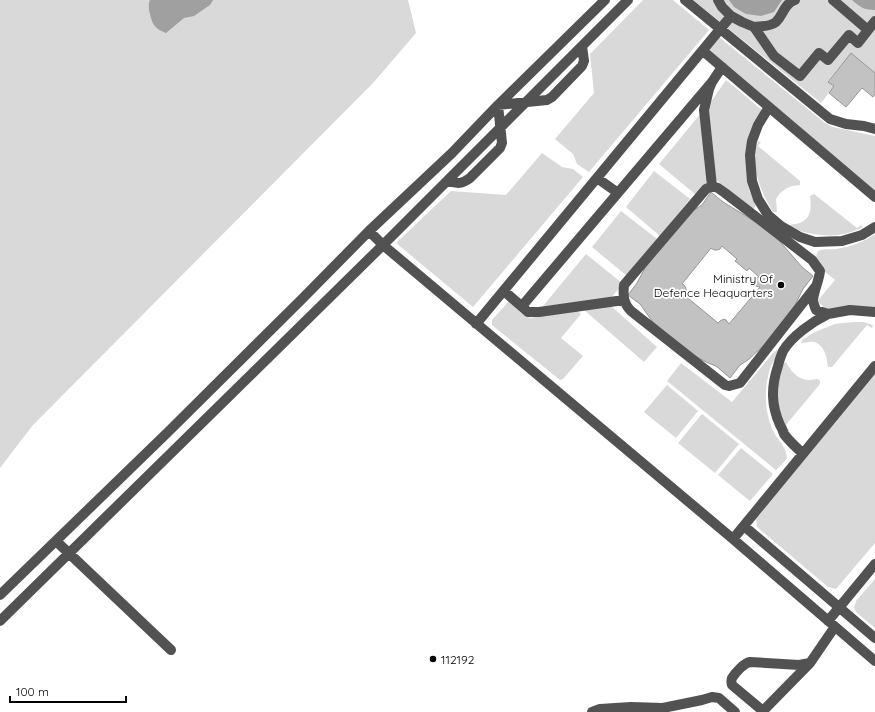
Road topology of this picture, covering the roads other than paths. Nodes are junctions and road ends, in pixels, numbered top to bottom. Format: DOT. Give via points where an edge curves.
graph roads {
  1 [pos="605,0"];
  2 [pos="628,0"];
  3 [pos="685,0"];
  4 [pos="718,0"];
  5 [pos="795,0"];
  6 [pos="833,0"];
  7 [pos="844,4"];
  8 [pos="731,16"];
  9 [pos="875,21"];
  10 [pos="754,27"];
  11 [pos="720,29"];
  12 [pos="868,30"];
  13 [pos="582,46"];
  14 [pos="703,51"];
  15 [pos="722,67"];
  16 [pos="712,82"];
  17 [pos="526,102"];
  18 [pos="498,105"];
  19 [pos="769,107"];
  20 [pos="500,129"];
  21 [pos="875,129"];
  22 [pos="597,178"];
  23 [pos="712,186"];
  24 [pos="618,193"];
  25 [pos="875,197"];
  26 [pos="875,227"];
  27 [pos="369,231"];
  28 [pos="815,242"];
  29 [pos="383,245"];
  30 [pos="812,260"];
  31 [pos="816,286"];
  32 [pos="504,291"];
  33 [pos="624,300"];
  34 [pos="522,306"];
  35 [pos="875,312"];
  36 [pos="828,314"];
  37 [pos="476,324"];
  38 [pos="875,366"];
  39 [pos="803,454"];
  40 [pos="744,526"];
  41 [pos="733,539"];
  42 [pos="56,541"];
  43 [pos="69,553"];
  44 [pos="875,564"];
  45 [pos="0,596"];
  46 [pos="839,607"];
  47 [pos="0,621"];
  48 [pos="831,623"];
  49 [pos="875,638"];
  50 [pos="172,650"];
  51 [pos="875,661"];
  52 [pos="810,663"];
  53 [pos="766,710"];
  54 [pos="592,712"];
  55 [pos="735,712"];
  1 -- 18 [label="street"];
  2 -- 13 [label="street"];
  3 -- 11 [label="street"];
  4 -- 8 [label="street"];
  5 -- 10 [label="street" via="790,2 776,22 768,26"];
  6 -- 7 [label="street"];
  7 -- 12 [label="street"];
  8 -- 10 [label="street"];
  8 -- 11 [label="street"];
  9 -- 12 [label="street"];
  10 -- 12 [label="street" via="774,56 800,76 819,53 828,60 849,35 858,43"];
  11 -- 14 [label="street"];
  11 -- 21 [label="street" via="830,119"];
  13 -- 17 [label="street"];
  13 -- 17 [label="street" via="582,66 552,97 547,100"];
  14 -- 15 [label="street"];
  14 -- 22 [label="street"];
  15 -- 16 [label="street"];
  15 -- 19 [label="street"];
  16 -- 23 [label="street" via="704,110"];
  16 -- 24 [label="street"];
  17 -- 18 [label="street"];
  17 -- 20 [label="street"];
  18 -- 20 [label="street"];
  18 -- 27 [label="street" via="452,153"];
  19 -- 25 [label="street"];
  19 -- 28 [label="street" via="758,125 750,155 752,181 758,199 768,215 781,226 800,238"];
  20 -- 29 [label="street"];
  22 -- 24 [label="street"];
  22 -- 32 [label="street"];
  23 -- 30 [label="street" via="725,193"];
  23 -- 33 [label="street" via="706,189 624,285"];
  24 -- 34 [label="street"];
  26 -- 28 [label="street" via="862,235 842,241"];
  27 -- 29 [label="street"];
  27 -- 42 [label="street"];
  28 -- 30 [label="street"];
  29 -- 37 [label="street"];
  29 -- 43 [label="street"];
  30 -- 31 [label="street" via="820,271"];
  31 -- 33 [label="street" via="740,383 729,386 724,385 631,311"];
  31 -- 36 [label="street" via="813,302 816,310"];
  32 -- 34 [label="street"];
  32 -- 37 [label="street"];
  33 -- 34 [label="street" via="539,312 528,312"];
  35 -- 36 [label="street" via="850,310"];
  36 -- 39 [label="street" via="811,323 783,351 774,382 773,403 776,415 784,434"];
  37 -- 41 [label="street"];
  38 -- 39 [label="street"];
  39 -- 40 [label="street"];
  40 -- 41 [label="street"];
  40 -- 46 [label="street"];
  41 -- 48 [label="street"];
  42 -- 43 [label="street"];
  42 -- 45 [label="street"];
  43 -- 47 [label="street"];
  43 -- 50 [label="street"];
  44 -- 46 [label="street"];
  46 -- 48 [label="street"];
  46 -- 49 [label="street"];
  48 -- 51 [label="street"];
  48 -- 52 [label="street" via="834,628"];
  52 -- 53 [label="street"];
  52 -- 53 [label="street" via="799,665 750,662 743,665 732,679 732,685"];
  54 -- 55 [label="street" via="631,707 663,708 712,697 719,698"];
}
